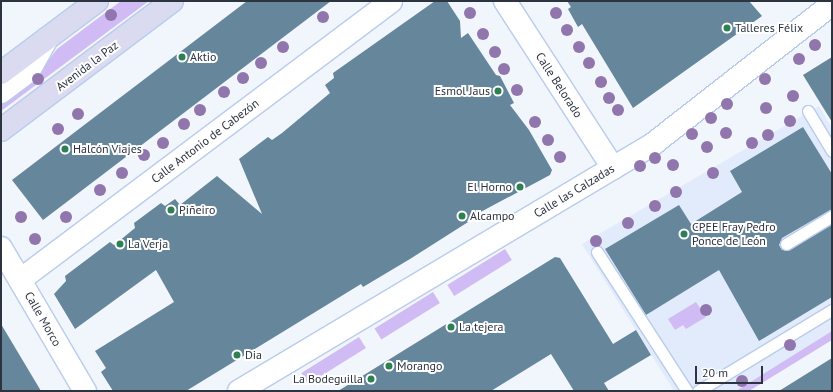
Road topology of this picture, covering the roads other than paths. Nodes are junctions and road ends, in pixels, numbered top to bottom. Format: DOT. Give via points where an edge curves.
graph roads {
  1 [pos="97,1"];
  2 [pos="172,1"];
  3 [pos="391,1"];
  4 [pos="506,2"];
  5 [pos="832,4"];
  6 [pos="47,39"];
  7 [pos="1,73"];
  8 [pos="1,92"];
  9 [pos="808,111"];
  10 [pos="1,130"];
  11 [pos="832,151"];
  12 [pos="613,168"];
  13 [pos="832,216"];
  14 [pos="786,244"];
  15 [pos="1,248"];
  16 [pos="597,252"];
  17 [pos="20,280"];
  18 [pos="832,310"];
  19 [pos="85,391"];
  20 [pos="239,391"];
  21 [pos="687,391"];
  22 [pos="698,391"];
  1 -- 6 [label="main road"];
  2 -- 10 [label="main road, Avenida la Paz"];
  3 -- 17 [label="street, Calle Antonio de Cabezón"];
  4 -- 12 [label="street, Calle Belorado"];
  5 -- 12 [label="street, Calle las Calzadas" via="653,144"];
  6 -- 7 [label="main road"];
  6 -- 8 [label="street" via="29,71"];
  9 -- 11 [label="lane"];
  12 -- 20 [label="street, Calle las Calzadas"];
  13 -- 14 [label="lane"];
  15 -- 17 [label="street, Calle Morco"];
  16 -- 21 [label="lane"];
  17 -- 19 [label="street, Calle Morco"];
  18 -- 22 [label="lane"];
}
